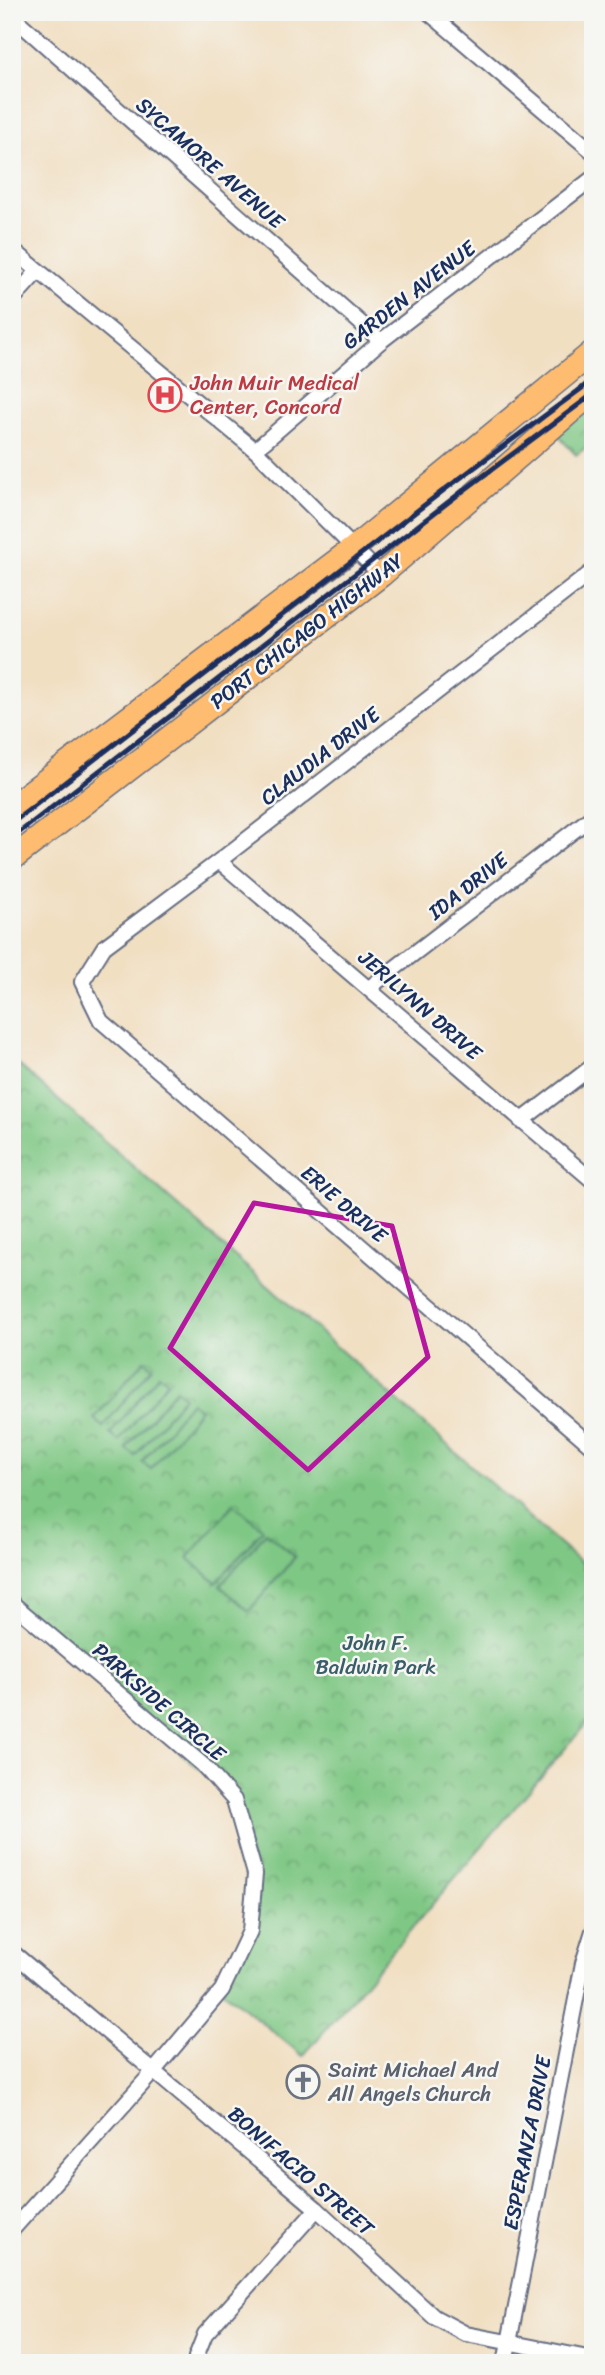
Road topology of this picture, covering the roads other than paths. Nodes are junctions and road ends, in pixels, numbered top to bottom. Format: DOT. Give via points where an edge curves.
graph roads {
  1 [pos="428,12"];
  2 [pos="12,16"];
  3 [pos="593,152"];
  4 [pos="593,178"];
  5 [pos="12,249"];
  6 [pos="37,271"];
  7 [pos="12,300"];
  8 [pos="381,341"];
  9 [pos="593,352"];
  10 [pos="593,392"];
  11 [pos="255,450"];
  12 [pos="354,548"];
  13 [pos="593,571"];
  14 [pos="382,575"];
  15 [pos="12,806"];
  16 [pos="593,816"];
  17 [pos="12,859"];
  18 [pos="219,861"];
  19 [pos="82,982"];
  20 [pos="369,988"];
  21 [pos="593,1066"];
  22 [pos="520,1121"];
  23 [pos="593,1181"];
  24 [pos="593,1447"];
  25 [pos="12,1603"];
  26 [pos="593,1931"];
  27 [pos="12,1952"];
  28 [pos="153,2072"];
  29 [pos="317,2209"];
  30 [pos="12,2230"];
  31 [pos="509,2344"];
  32 [pos="593,2359"];
  33 [pos="197,2363"];
  34 [pos="505,2363"];
  1 -- 3 [label="street"];
  2 -- 8 [label="street, SYCAMORE AVENUE"];
  4 -- 8 [label="street, GARDEN AVENUE"];
  5 -- 6 [label="street"];
  6 -- 7 [label="street"];
  6 -- 11 [label="street"];
  8 -- 11 [label="street, GARDEN AVENUE"];
  9 -- 12 [label="main road, PORT CHICAGO HIGHWAY"];
  10 -- 14 [label="main road, PORT CHICAGO HIGHWAY"];
  11 -- 12 [label="street"];
  12 -- 14 [label="street"];
  12 -- 15 [label="main road, PORT CHICAGO HIGHWAY"];
  13 -- 18 [label="street, CLAUDIA DRIVE"];
  14 -- 17 [label="main road, PORT CHICAGO HIGHWAY"];
  16 -- 20 [label="street, IDA DRIVE"];
  18 -- 19 [label="street, CLAUDIA DRIVE" via="104,947"];
  18 -- 20 [label="street, JERILYNN DRIVE"];
  19 -- 24 [label="street, ERIE DRIVE" via="101,1021"];
  20 -- 22 [label="street, JERILYNN DRIVE"];
  21 -- 22 [label="street"];
  22 -- 23 [label="street, JERILYNN DRIVE"];
  25 -- 28 [label="street, PARKSIDE CIRCLE" via="203,1765 234,1800 255,1874 250,1931 222,1990"];
  26 -- 31 [label="street, ESPERANZA DRIVE"];
  27 -- 28 [label="street, BONIFACIO STREET"];
  28 -- 29 [label="street, BONIFACIO STREET"];
  28 -- 30 [label="street, PARKSIDE CIRCLE"];
  29 -- 31 [label="street, BONIFACIO STREET" via="433,2316 466,2334"];
  29 -- 33 [label="street" via="205,2334"];
  31 -- 32 [label="street, BONIFACIO STREET"];
  31 -- 34 [label="street, ESPERANZA DRIVE"];
}
